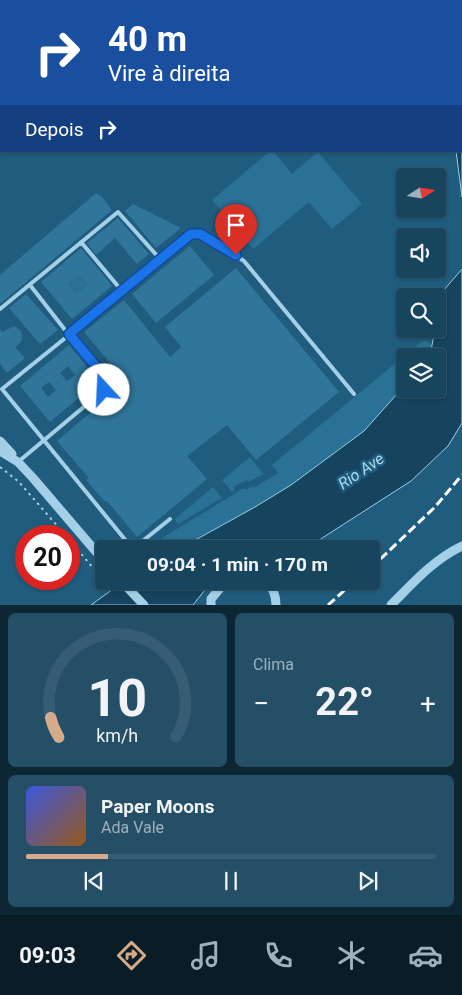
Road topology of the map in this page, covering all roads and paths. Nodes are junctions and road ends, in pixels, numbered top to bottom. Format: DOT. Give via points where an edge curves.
graph roads {
  1 [pos="81,242"];
  2 [pos="160,259"];
  3 [pos="30,285"];
  4 [pos="122,291"];
  5 [pos="0,310"];
  6 [pos="69,334"];
  7 [pos="1,388"];
  8 [pos="354,394"];
  9 [pos="0,441"];
  10 [pos="44,441"];
  11 [pos="0,451"];
  12 [pos="18,462"];
  13 [pos="0,467"];
  14 [pos="170,519"];
  15 [pos="56,525"];
  16 [pos="462,546"];
  17 [pos="95,551"];
  18 [pos="80,553"];
  19 [pos="95,569"];
  20 [pos="130,590"];
  21 [pos="219,590"];
  22 [pos="273,590"];
  23 [pos="209,603"];
  24 [pos="145,604"];
  25 [pos="276,605"];
  26 [pos="391,605"];
  1 -- 2 [label="lane" via="118,212"];
  1 -- 3 [label="lane"];
  1 -- 4 [label="lane"];
  2 -- 4 [label="lane"];
  2 -- 8 [label="lane" via="191,234 200,234 236,255"];
  3 -- 5 [label="lane"];
  3 -- 6 [label="lane"];
  4 -- 6 [label="lane"];
  6 -- 7 [label="lane"];
  6 -- 10 [label="lane" via="104,376 106,383 104,390"];
  7 -- 10 [label="lane"];
  9 -- 12 [label="street"];
  10 -- 12 [label="lane"];
  10 -- 14 [label="lane" via="130,546 139,544"];
  11 -- 12 [label="street"];
  12 -- 17 [label="street"];
  13 -- 15 [label="path" via="19,482"];
  16 -- 26 [label="street" via="430,565"];
  18 -- 19 [label="path"];
  20 -- 24 [label="street"];
  21 -- 23 [label="street"];
  22 -- 25 [label="street"];
}
